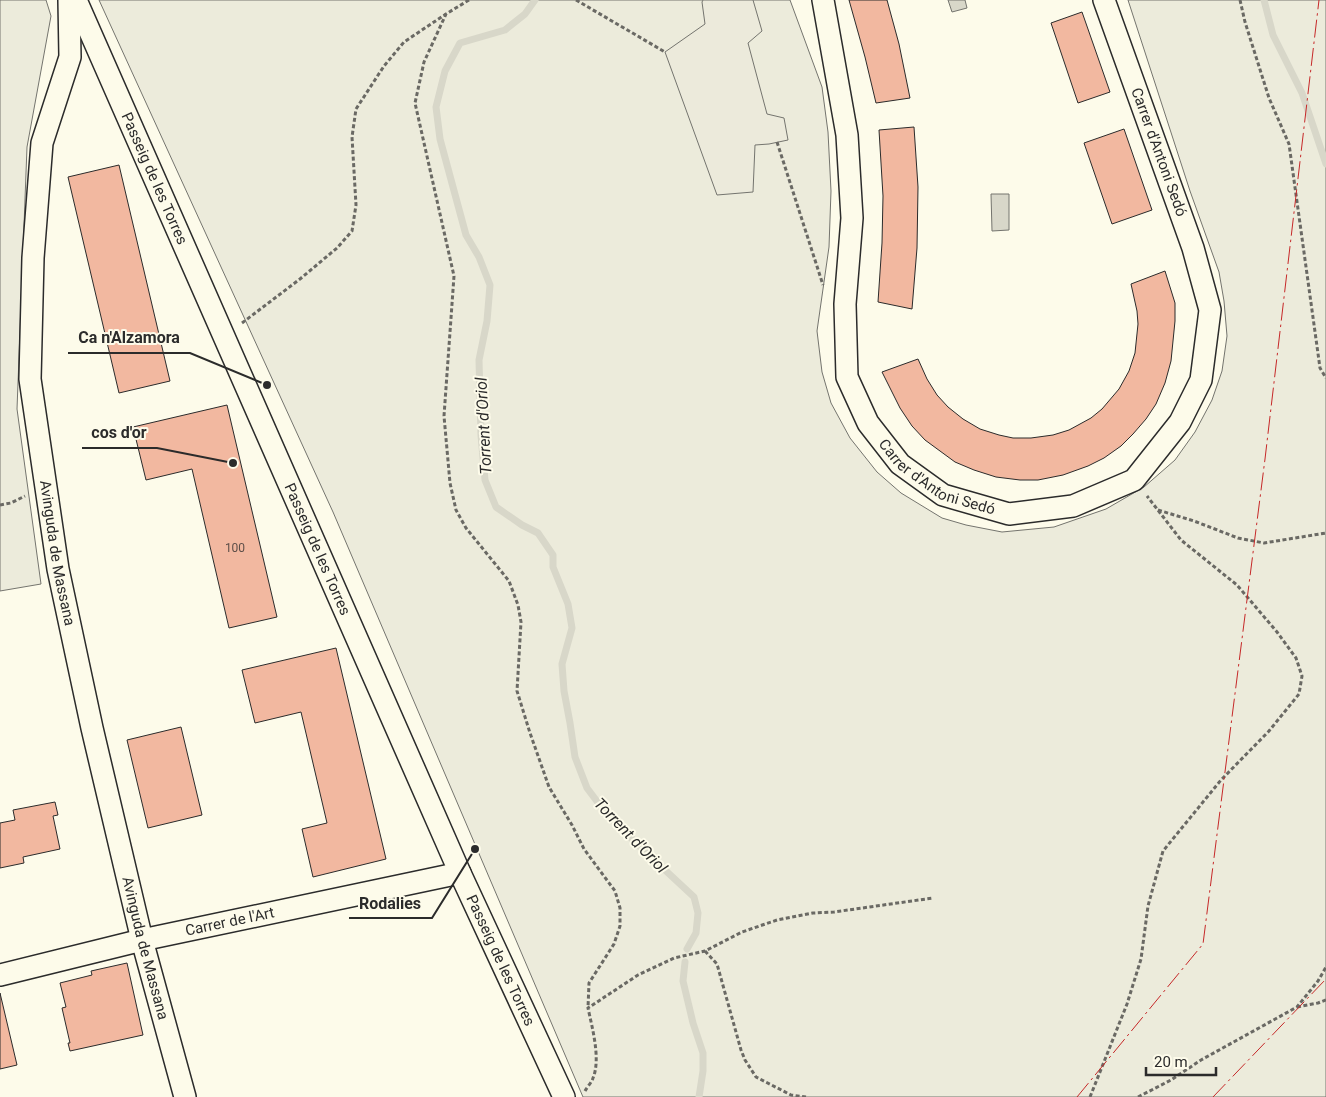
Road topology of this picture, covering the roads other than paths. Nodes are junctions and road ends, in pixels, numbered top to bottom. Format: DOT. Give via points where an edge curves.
graph roads {
  1 [pos="69,0"];
  2 [pos="76,0"];
  3 [pos="823,0"];
  4 [pos="1104,0"];
  5 [pos="460,872"];
  6 [pos="142,940"];
  7 [pos="0,975"];
  8 [pos="185,1097"];
  9 [pos="564,1097"];
  1 -- 6 [label="street, Avinguda de Massana" via="70,57 42,143 33,258 30,379 58,569"];
  2 -- 5 [label="street, Passeig de les Torres"];
  3 -- 4 [label="street, Carrer d'Antoni Sedó" via="847,135 852,218 845,304 847,377 868,423 900,464 943,495 1009,514 1073,506 1134,480 1180,422 1201,380 1210,310 1194,248"];
  5 -- 6 [label="street, Carrer de l'Art"];
  5 -- 9 [label="street, Passeig de les Torres"];
  6 -- 7 [label="street, Carrer de l'Art"];
  6 -- 8 [label="street, Avinguda de Massana"];
}
